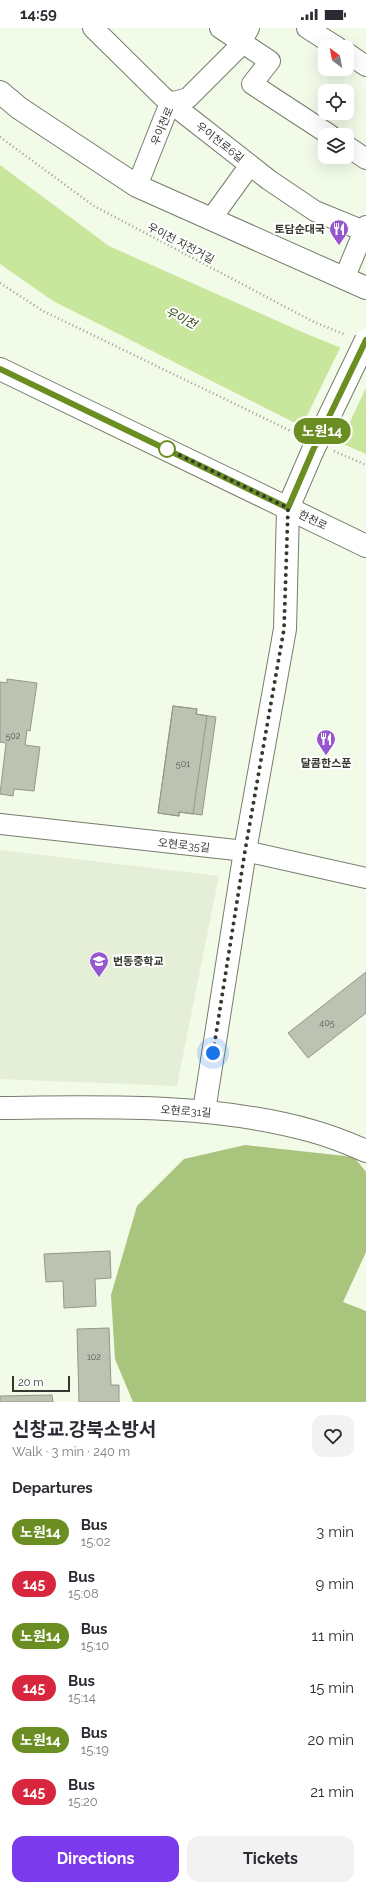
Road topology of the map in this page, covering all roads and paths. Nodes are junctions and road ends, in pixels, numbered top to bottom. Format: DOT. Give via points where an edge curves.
graph roads {
  1 [pos="93,28"];
  2 [pos="220,28"];
  3 [pos="307,28"];
  4 [pos="245,35"];
  5 [pos="326,40"];
  6 [pos="354,58"];
  7 [pos="366,66"];
  8 [pos="0,92"];
  9 [pos="170,103"];
  10 [pos="319,128"];
  11 [pos="0,137"];
  12 [pos="354,151"];
  13 [pos="366,159"];
  14 [pos="250,165"];
  15 [pos="137,186"];
  16 [pos="211,219"];
  17 [pos="365,228"];
  18 [pos="344,279"];
  19 [pos="0,283"];
  20 [pos="366,288"];
  21 [pos="359,339"];
  22 [pos="0,369"];
  23 [pos="315,445"];
  24 [pos="366,465"];
  25 [pos="288,508"];
  26 [pos="366,546"];
  27 [pos="0,824"];
  28 [pos="245,851"];
  29 [pos="366,878"];
  30 [pos="0,1108"];
  31 [pos="204,1111"];
  32 [pos="366,1150"];
  1 -- 9 [label="street, 우이천로6길"];
  2 -- 4 [label="street"];
  3 -- 5 [label="street"];
  4 -- 9 [label="street, 우이천로" via="237,49 188,98"];
  4 -- 10 [label="street" via="270,61 252,84"];
  6 -- 7 [label="street"];
  8 -- 15 [label="street" via="19,108"];
  9 -- 14 [label="street, 우이천로6길"];
  9 -- 15 [label="street, 우이천로"];
  11 -- 21 [label="path, 우이천 자전거길" via="94,206 314,322"];
  12 -- 13 [label="street"];
  14 -- 16 [label="street"];
  14 -- 17 [label="street, 우이천로6길" via="315,211"];
  15 -- 16 [label="street"];
  16 -- 18 [label="street"];
  17 -- 18 [label="street, 우이천로6길"];
  18 -- 20 [label="street"];
  19 -- 23 [label="path" via="43,311"];
  21 -- 23 [label="street, bridge"];
  22 -- 25 [label="street, 한천로"];
  23 -- 24 [label="path"];
  23 -- 25 [label="street"];
  25 -- 26 [label="street, 한천로"];
  25 -- 28 [label="street" via="284,629"];
  27 -- 28 [label="street, 오현로35길"];
  28 -- 29 [label="street, 오현로35길"];
  28 -- 31 [label="street"];
  30 -- 31 [label="street, 오현로31길" via="79,1107"];
  31 -- 32 [label="street, 오현로31길" via="311,1130"];
}
